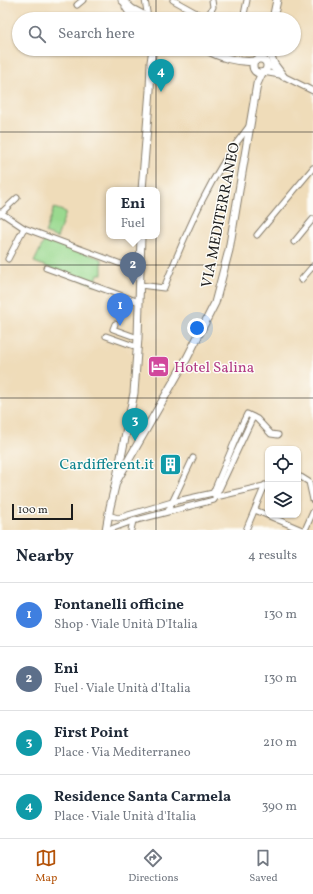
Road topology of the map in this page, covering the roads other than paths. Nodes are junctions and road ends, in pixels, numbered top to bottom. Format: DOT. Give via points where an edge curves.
graph roads {
  1 [pos="83,0"];
  2 [pos="145,0"];
  3 [pos="173,0"];
  4 [pos="212,0"];
  5 [pos="247,0"];
  6 [pos="277,0"];
  7 [pos="76,5"];
  8 [pos="130,12"];
  9 [pos="136,12"];
  10 [pos="148,12"];
  11 [pos="194,12"];
  12 [pos="210,12"];
  13 [pos="244,12"];
  14 [pos="274,12"];
  15 [pos="151,56"];
  16 [pos="152,56"];
  17 [pos="220,56"];
  18 [pos="259,56"];
  19 [pos="266,56"];
  20 [pos="270,56"];
  21 [pos="256,60"];
  22 [pos="151,62"];
  23 [pos="266,63"];
  24 [pos="262,72"];
  25 [pos="283,76"];
  26 [pos="313,91"];
  27 [pos="251,124"];
  28 [pos="237,140"];
  29 [pos="248,141"];
  30 [pos="313,168"];
  31 [pos="142,187"];
  32 [pos="17,198"];
  33 [pos="0,213"];
  34 [pos="313,219"];
  35 [pos="24,228"];
  36 [pos="257,235"];
  37 [pos="141,239"];
  38 [pos="294,242"];
  39 [pos="8,259"];
  40 [pos="313,266"];
  41 [pos="46,268"];
  42 [pos="140,271"];
  43 [pos="301,280"];
  44 [pos="140,285"];
  45 [pos="139,302"];
  46 [pos="115,324"];
  47 [pos="106,336"];
  48 [pos="138,338"];
  49 [pos="137,347"];
  50 [pos="278,435"];
  51 [pos="123,449"];
  52 [pos="134,452"];
  53 [pos="193,458"];
  54 [pos="301,477"];
  55 [pos="116,482"];
  56 [pos="265,485"];
  57 [pos="265,489"];
  58 [pos="214,495"];
  59 [pos="313,500"];
  60 [pos="172,502"];
  61 [pos="255,510"];
  62 [pos="168,511"];
  63 [pos="313,512"];
  64 [pos="108,515"];
  65 [pos="134,521"];
  66 [pos="107,530"];
  67 [pos="130,530"];
  68 [pos="246,530"];
  69 [pos="302,530"];
  70 [pos="305,530"];
  1 -- 7 [label="street"];
  2 -- 10 [label="street"];
  3 -- 11 [label="street"];
  4 -- 12 [label="street"];
  5 -- 13 [label="street"];
  6 -- 14 [label="main road"];
  8 -- 9 [label="main road" via="122,0"];
  15 -- 22 [label="main road"];
  16 -- 22 [label="main road"];
  17 -- 21 [label="main road" via="244,62"];
  18 -- 21 [label="main road"];
  19 -- 23 [label="main road"];
  20 -- 25 [label="main road"];
  21 -- 23 [label="main road" via="261,59"];
  21 -- 24 [label="main road" via="254,69"];
  22 -- 31 [label="main road"];
  23 -- 24 [label="main road" via="266,69"];
  23 -- 25 [label="street"];
  24 -- 25 [label="street"];
  24 -- 27 [label="main road, VIA MEDITERRANEO" via="257,84"];
  25 -- 26 [label="street"];
  27 -- 28 [label="street"];
  27 -- 29 [label="main road, VIA MEDITERRANEO"];
  28 -- 29 [label="street"];
  28 -- 44 [label="street" via="206,192 185,235 164,288"];
  29 -- 52 [label="main road, VIA MEDITERRANEO" via="229,250 215,303"];
  30 -- 36 [label="street"];
  32 -- 33 [label="street"];
  33 -- 35 [label="street"];
  34 -- 38 [label="street"];
  35 -- 39 [label="street"];
  35 -- 42 [label="street"];
  37 -- 42 [label="main road"];
  40 -- 43 [label="street"];
  41 -- 45 [label="street"];
  42 -- 44 [label="main road"];
  44 -- 45 [label="main road"];
  45 -- 48 [label="main road"];
  46 -- 48 [label="street" via="114,330"];
  47 -- 49 [label="street"];
  48 -- 49 [label="main road"];
  49 -- 51 [label="main road" via="134,393"];
  50 -- 58 [label="street" via="271,434 252,416"];
  51 -- 52 [label="main road" via="127,453"];
  51 -- 55 [label="main road"];
  52 -- 55 [label="main road, VIA MEDITERRANEO"];
  53 -- 60 [label="street"];
  54 -- 59 [label="street" via="308,482"];
  55 -- 64 [label="main road"];
  56 -- 58 [label="street"];
  57 -- 61 [label="street"];
  58 -- 60 [label="street"];
  58 -- 62 [label="street" via="214,500"];
  60 -- 62 [label="street"];
  60 -- 64 [label="street" via="118,518"];
  61 -- 68 [label="street"];
  61 -- 69 [label="street"];
  62 -- 65 [label="street"];
  63 -- 70 [label="street"];
  64 -- 66 [label="main road"];
  65 -- 66 [label="street"];
  65 -- 67 [label="street"];
}
